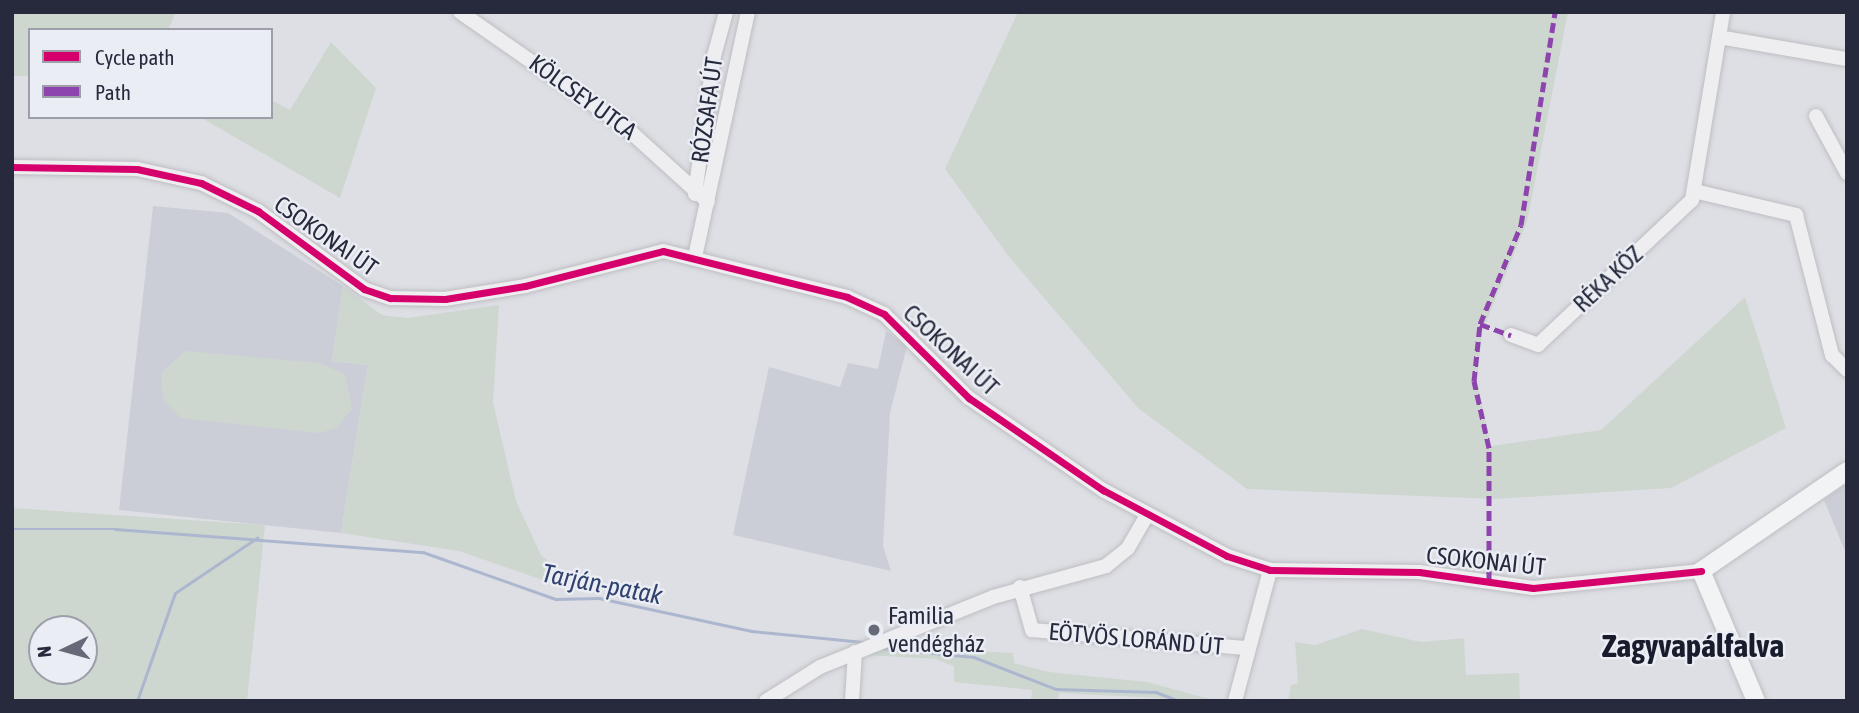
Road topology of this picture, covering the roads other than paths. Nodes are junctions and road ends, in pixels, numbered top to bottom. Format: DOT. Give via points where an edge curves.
graph roads {
  1 [pos="460,12"];
  2 [pos="726,12"];
  3 [pos="748,12"];
  4 [pos="1723,12"];
  5 [pos="1719,37"];
  6 [pos="1847,60"];
  7 [pos="1816,116"];
  8 [pos="12,167"];
  9 [pos="1847,173"];
  10 [pos="1694,191"];
  11 [pos="701,198"];
  12 [pos="695,257"];
  13 [pos="1511,335"];
  14 [pos="1847,370"];
  15 [pos="1846,472"];
  16 [pos="1148,514"];
  17 [pos="1270,570"];
  18 [pos="1701,570"];
  19 [pos="1020,587"];
  20 [pos="1245,648"];
  21 [pos="861,650"];
  22 [pos="766,701"];
  23 [pos="852,701"];
  24 [pos="1235,701"];
  25 [pos="1756,701"];
  1 -- 11 [label="street, KÖLCSEY UTCA" via="624,126 674,166"];
  2 -- 11 [label="street, RÓZSAFA ÚT" via="714,56"];
  3 -- 11 [label="street, RÓZSAFA ÚT"];
  4 -- 5 [label="street"];
  5 -- 6 [label="street"];
  5 -- 10 [label="street"];
  7 -- 9 [label="street"];
  8 -- 12 [label="street, CSOKONAI ÚT" via="137,169 201,183 247,204 364,289 390,298 445,299 525,286 663,251"];
  10 -- 13 [label="street, RÉKA KÖZ" via="1692,200 1538,345"];
  10 -- 14 [label="street" via="1796,215 1832,355"];
  11 -- 12 [label="street, RÓZSAFA ÚT"];
  12 -- 16 [label="street, CSOKONAI ÚT" via="872,307 983,409"];
  15 -- 18 [label="main road"];
  16 -- 17 [label="street, CSOKONAI ÚT" via="1227,556"];
  16 -- 19 [label="street" via="1128,548 1106,566"];
  17 -- 18 [label="street, CSOKONAI ÚT" via="1419,572 1544,588"];
  17 -- 20 [label="street"];
  18 -- 25 [label="main road"];
  19 -- 20 [label="street, EÖTVÖS LORÁND ÚT" via="1031,630"];
  19 -- 21 [label="street"];
  20 -- 24 [label="street"];
  21 -- 22 [label="street"];
  21 -- 23 [label="street"];
}
